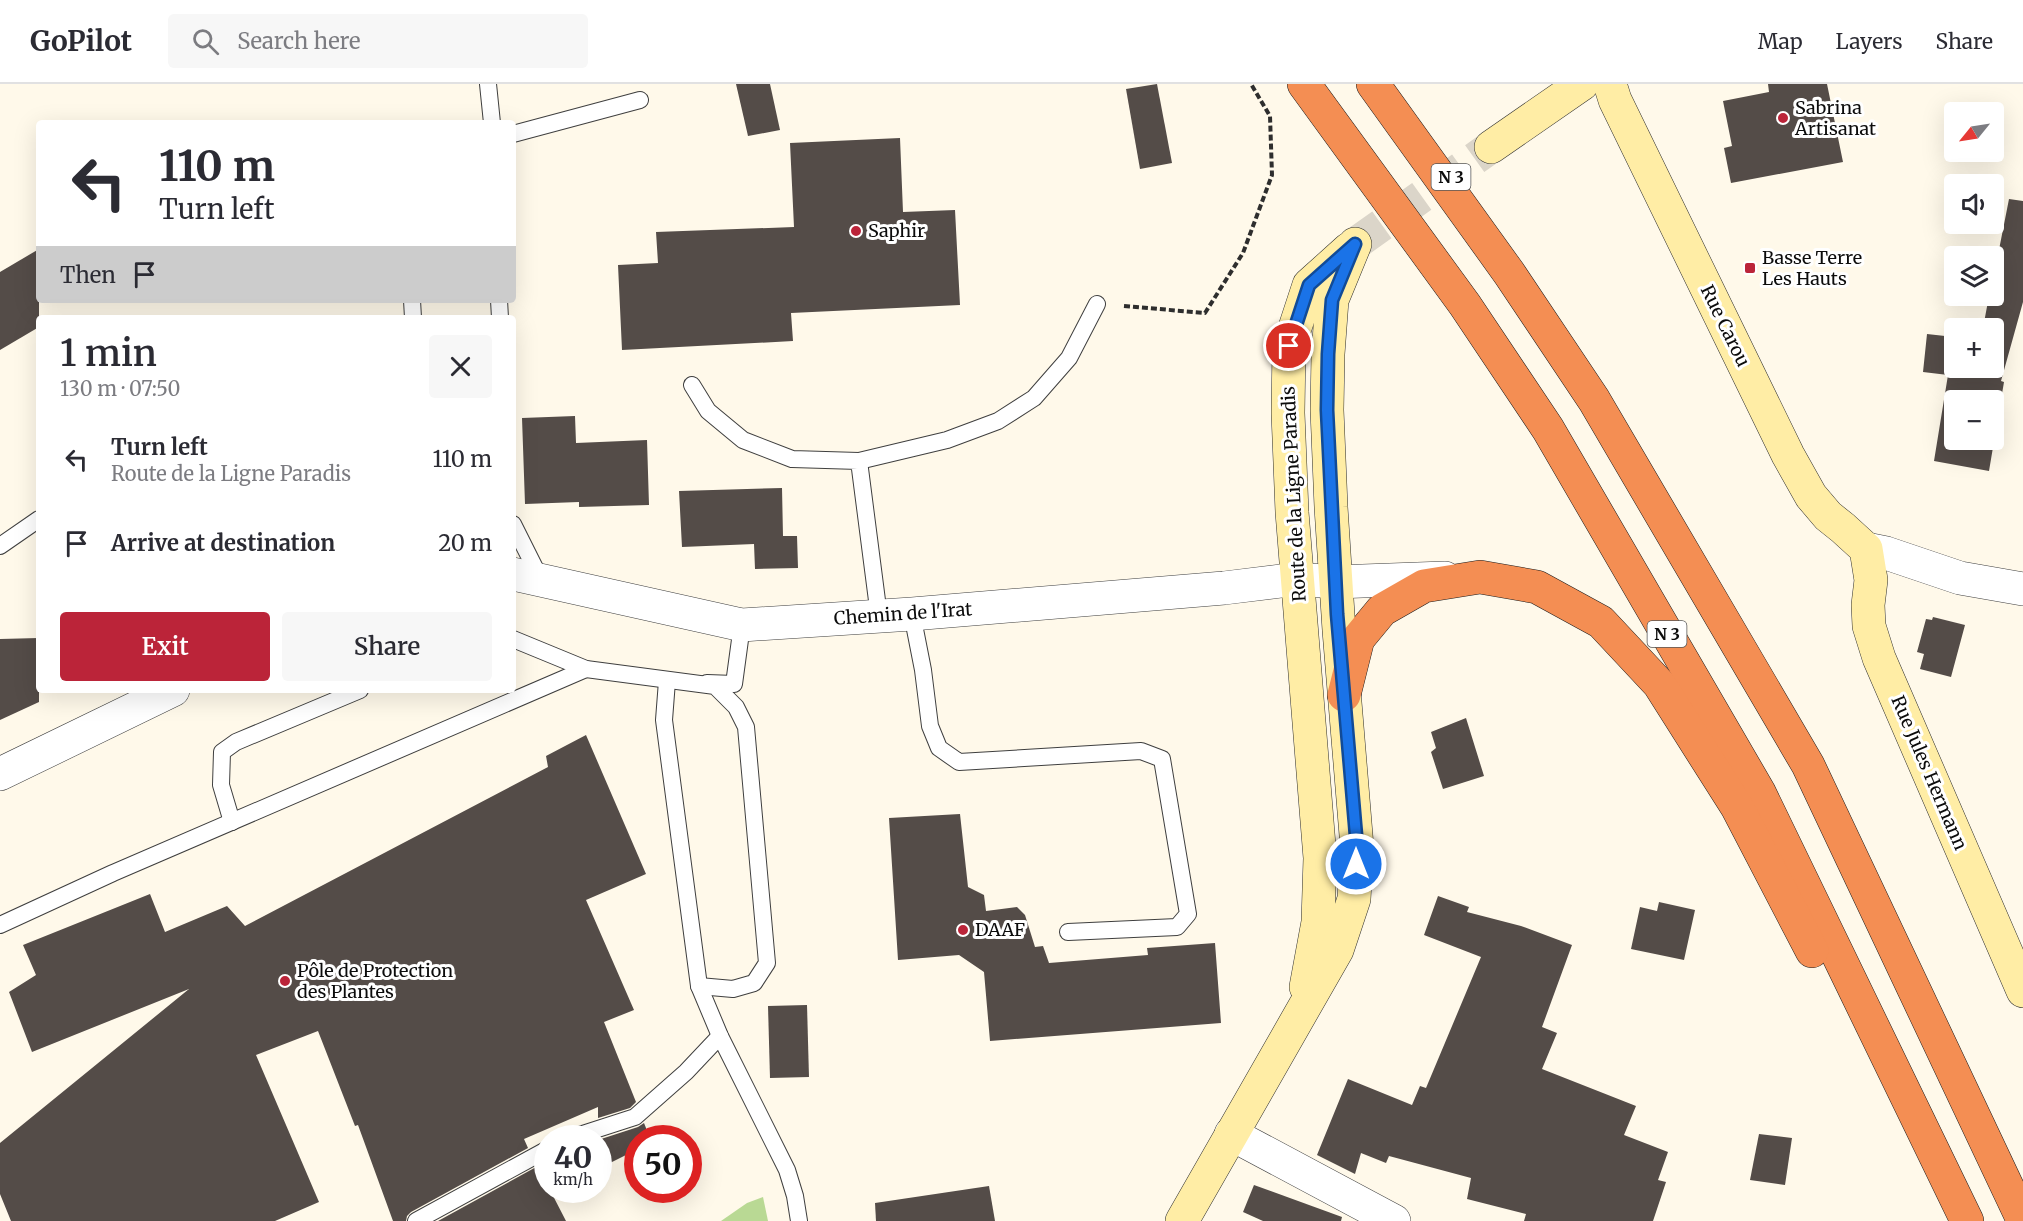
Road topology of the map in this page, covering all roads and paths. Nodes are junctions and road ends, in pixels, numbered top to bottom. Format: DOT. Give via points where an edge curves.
graph roads {
  1 [pos="488,84"];
  2 [pos="1251,84"];
  3 [pos="1304,84"];
  4 [pos="1373,84"];
  5 [pos="1389,84"];
  6 [pos="1582,84"];
  7 [pos="1610,84"];
  8 [pos="640,100"];
  9 [pos="492,120"];
  10 [pos="516,133"];
  11 [pos="1491,147"];
  12 [pos="1509,273"];
  13 [pos="1097,304"];
  14 [pos="692,385"];
  15 [pos="860,461"];
  16 [pos="36,521"];
  17 [pos="516,541"];
  18 [pos="0,546"];
  19 [pos="1866,549"];
  20 [pos="522,575"];
  21 [pos="1480,577"];
  22 [pos="1297,579"];
  23 [pos="1335,582"];
  24 [pos="2023,589"];
  25 [pos="912,614"];
  26 [pos="879,616"];
  27 [pos="742,625"];
  28 [pos="516,640"];
  29 [pos="586,669"];
  30 [pos="666,681"];
  31 [pos="167,693"];
  32 [pos="353,693"];
  33 [pos="1344,695"];
  34 [pos="0,774"];
  35 [pos="232,822"];
  36 [pos="1357,847"];
  37 [pos="0,925"];
  38 [pos="1068,932"];
  39 [pos="699,986"];
  40 [pos="2023,991"];
  41 [pos="1300,1017"];
  42 [pos="720,1036"];
  43 [pos="612,1125"];
  44 [pos="1231,1134"];
  45 [pos="534,1157"];
  46 [pos="2023,1220"];
  47 [pos="416,1221"];
  48 [pos="799,1221"];
  49 [pos="1182,1221"];
  50 [pos="1394,1221"];
  51 [pos="1952,1221"];
  52 [pos="1967,1221"];
  1 -- 9 [label="lane"];
  2 -- 13 [label="path" via="1270,116 1272,175 1243,253 1205,313"];
  3 -- 52 [label="highway, N 3" via="1465,305 1548,429 1759,792"];
  4 -- 12 [label="highway, N 3"];
  5 -- 12 [label="highway, N 3" via="1465,198"];
  6 -- 11 [label="main road"];
  7 -- 19 [label="main road, Rue Carou" via="1788,455 1827,516"];
  8 -- 10 [label="lane"];
  12 -- 46 [label="highway, N 3" via="1594,400 1808,765"];
  13 -- 15 [label="lane" via="1069,358 1034,398 998,421 947,440"];
  14 -- 15 [label="lane" via="708,411 743,440 792,459"];
  15 -- 26 [label="lane"];
  16 -- 18 [label="lane"];
  17 -- 20 [label="lane"];
  19 -- 24 [label="street" via="1960,578"];
  19 -- 40 [label="main road, Rue Jules Hermann" via="1871,580 1869,626 1879,658"];
  20 -- 27 [label="street, Chemin de l'Irat"];
  21 -- 23 [label="street, Chemin de l'Irat"];
  21 -- 33 [label="highway, N 3" via="1424,586 1382,610 1359,639"];
  21 -- 51 [label="highway, N 3" via="1537,587 1601,622 1659,684 1737,807"];
  22 -- 23 [label="street, Chemin de l'Irat"];
  22 -- 23 [label="main road, Route de la Ligne Paradis" via="1288,423 1289,346 1309,285 1355,244 1332,300 1328,354"];
  22 -- 25 [label="street, Chemin de l'Irat"];
  22 -- 36 [label="main road" via="1318,600 1332,766"];
  22 -- 41 [label="main road, Route de la Ligne Paradis" via="1320,858 1318,922"];
  23 -- 33 [label="main road, Route de la Ligne Paradis"];
  25 -- 26 [label="street, Chemin de l'Irat"];
  25 -- 38 [label="lane" via="930,726 939,748 959,762 1141,751 1162,759 1188,914 1177,927"];
  26 -- 27 [label="street, Chemin de l'Irat"];
  27 -- 30 [label="lane" via="734,684"];
  28 -- 29 [label="lane"];
  29 -- 30 [label="lane"];
  29 -- 35 [label="lane"];
  30 -- 39 [label="lane" via="664,720"];
  30 -- 39 [label="lane" via="715,686 736,707 746,727 767,963 754,983 733,989"];
  31 -- 34 [label="street"];
  32 -- 35 [label="lane" via="236,742 222,752 221,785"];
  33 -- 36 [label="main road, Route de la Ligne Paradis"];
  35 -- 37 [label="lane"];
  36 -- 41 [label="main road, Route de la Ligne Paradis" via="1354,899 1337,950"];
  39 -- 42 [label="lane"];
  41 -- 44 [label="main road, Route de la Ligne Paradis"];
  42 -- 43 [label="lane" via="635,1118"];
  42 -- 48 [label="lane" via="788,1170"];
  44 -- 49 [label="main road, Route de la Ligne Paradis"];
  44 -- 50 [label="street"];
  45 -- 47 [label="lane"];
}
